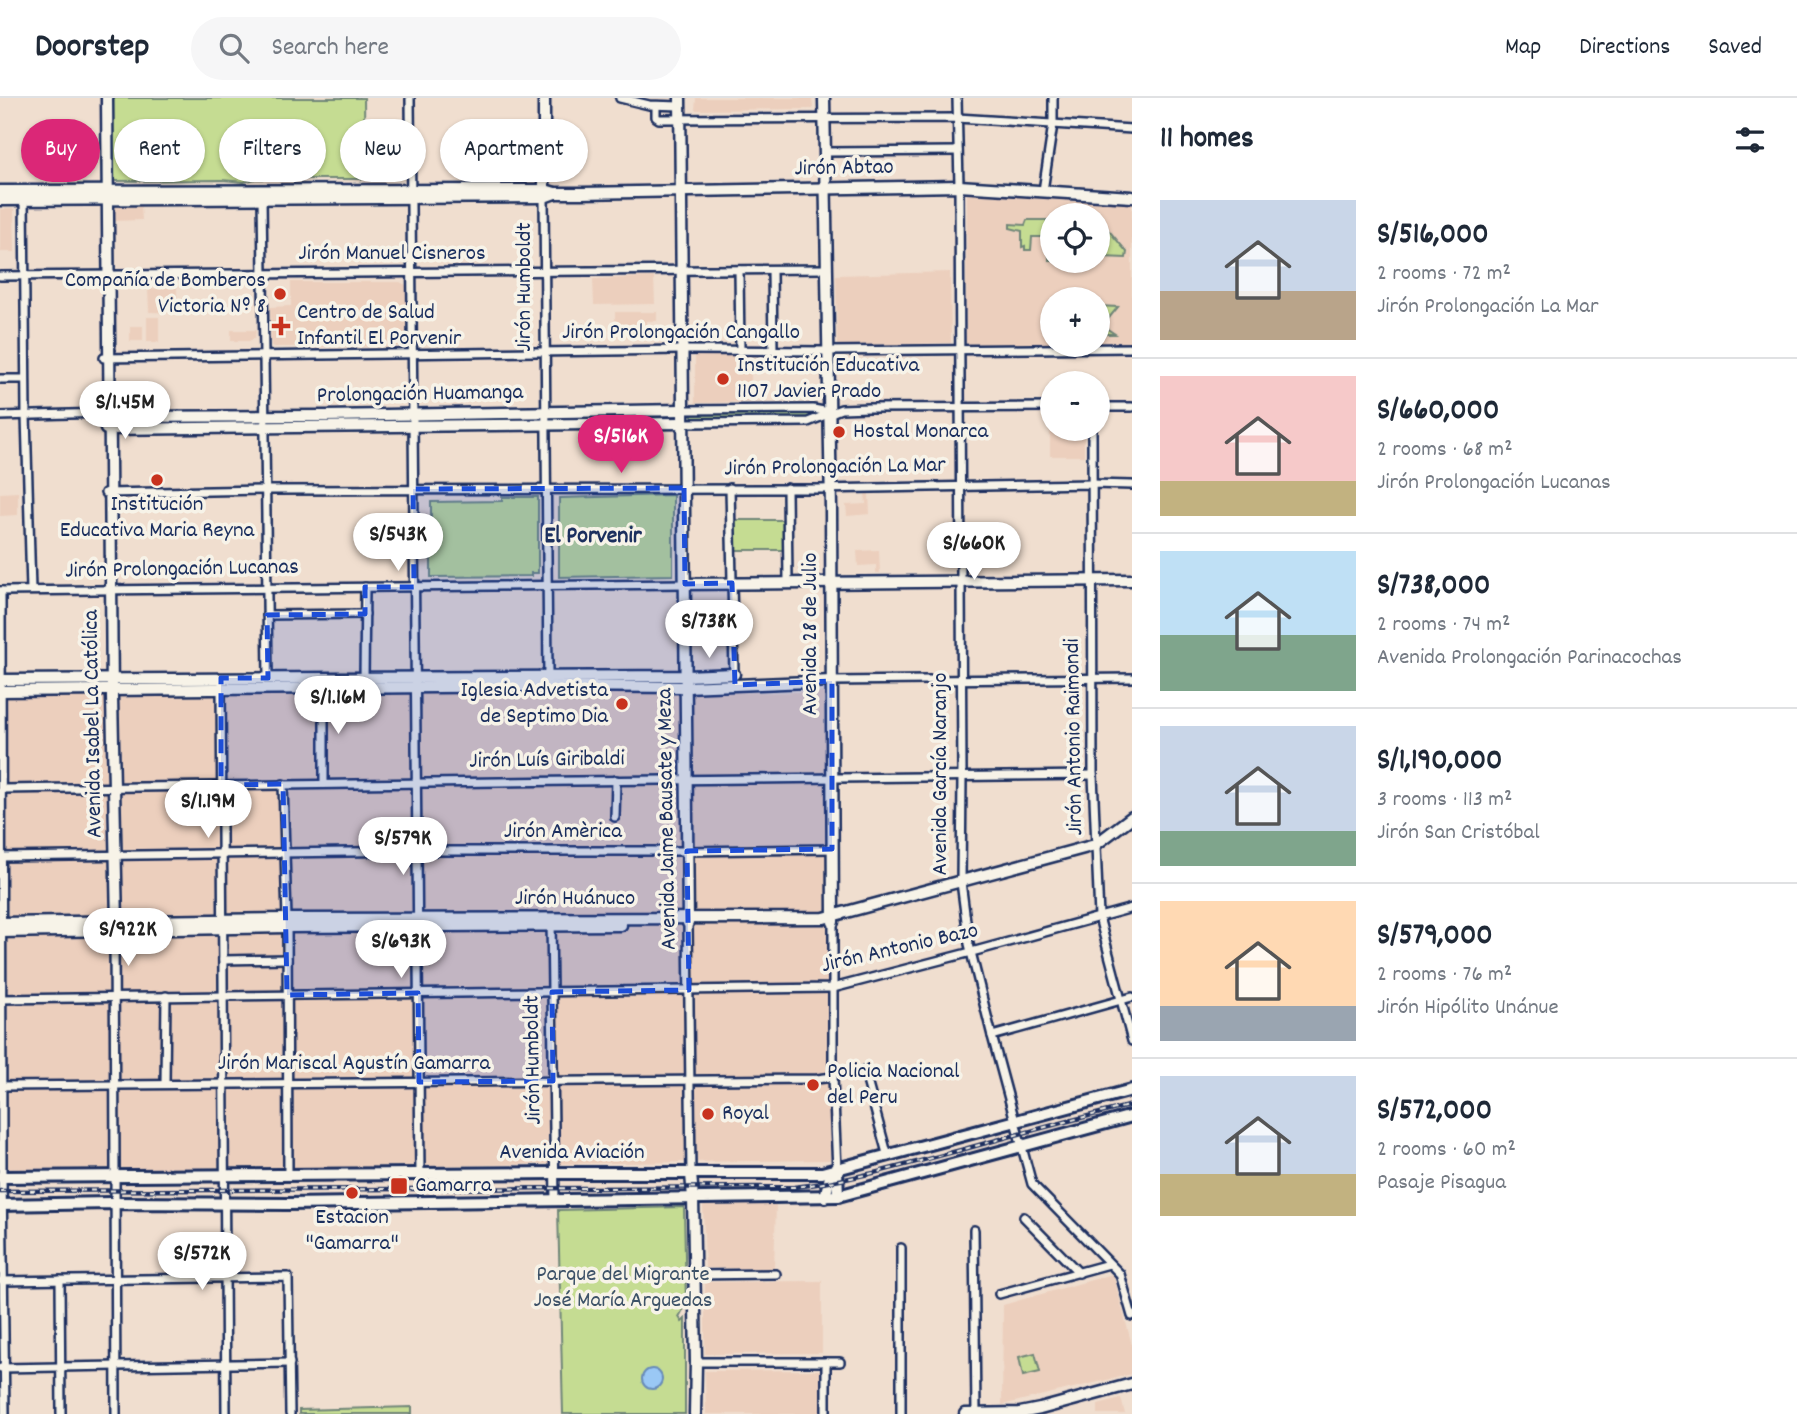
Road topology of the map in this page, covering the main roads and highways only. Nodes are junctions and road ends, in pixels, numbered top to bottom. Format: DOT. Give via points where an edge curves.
graph roads {
  1 [pos="1132,1090"];
  2 [pos="1132,1116"];
  3 [pos="837,1170"];
  4 [pos="1,1177"];
  5 [pos="838,1196"];
  6 [pos="825,1197"];
  7 [pos="2,1205"];
  1 -- 3 [label="main road, Avenida Aviación"];
  2 -- 5 [label="main road, Avenida Aviación"];
  3 -- 4 [label="main road, Avenida Aviación"];
  3 -- 5 [label="main road, Avenida 28 de Julio"];
  3 -- 6 [label="main road, Avenida 28 de Julio" via="830,1177"];
  5 -- 6 [label="main road, Avenida Aviación"];
  6 -- 7 [label="main road, Avenida Aviación"];
}
